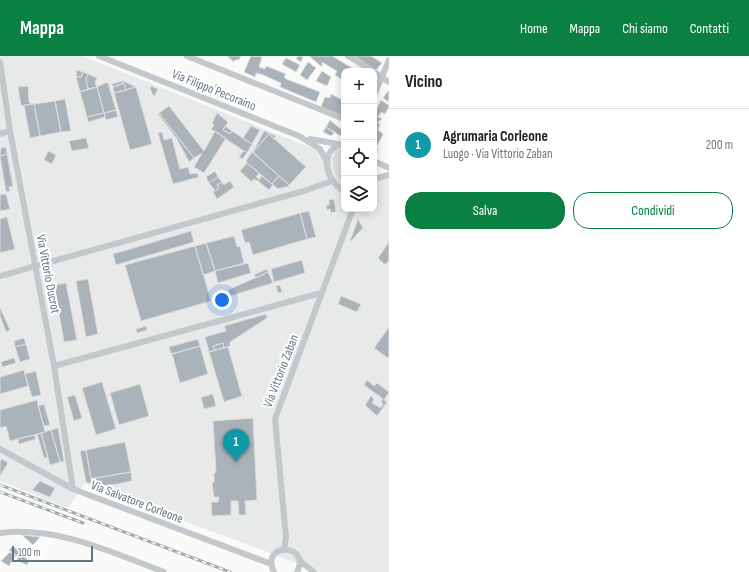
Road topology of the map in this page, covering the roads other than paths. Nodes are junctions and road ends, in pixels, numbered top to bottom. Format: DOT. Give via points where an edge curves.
graph roads {
  1 [pos="99,56"];
  2 [pos="187,56"];
  3 [pos="348,56"];
  4 [pos="389,60"];
  5 [pos="0,62"];
  6 [pos="368,68"];
  7 [pos="377,74"];
  8 [pos="381,77"];
  9 [pos="389,82"];
  10 [pos="377,87"];
  11 [pos="341,118"];
  12 [pos="10,131"];
  13 [pos="0,134"];
  14 [pos="299,136"];
  15 [pos="341,144"];
  16 [pos="341,145"];
  17 [pos="327,162"];
  18 [pos="377,162"];
  19 [pos="389,168"];
  20 [pos="389,175"];
  21 [pos="377,178"];
  22 [pos="332,181"];
  23 [pos="341,188"];
  24 [pos="352,212"];
  25 [pos="36,266"];
  26 [pos="0,276"];
  27 [pos="321,293"];
  28 [pos="54,366"];
  29 [pos="0,448"];
  30 [pos="73,489"];
  31 [pos="0,534"];
  32 [pos="284,549"];
  33 [pos="300,561"];
  34 [pos="271,564"];
  35 [pos="164,572"];
  36 [pos="274,572"];
  37 [pos="297,572"];
  38 [pos="314,572"];
  1 -- 14 [label="street, Via Filippo Pecoraino"];
  2 -- 11 [label="street"];
  3 -- 6 [label="street"];
  4 -- 8 [label="street"];
  5 -- 12 [label="street, Via Vittorio Ducrot"];
  7 -- 8 [label="street"];
  8 -- 9 [label="street"];
  8 -- 10 [label="street"];
  12 -- 13 [label="street"];
  12 -- 25 [label="street, Via Vittorio Ducrot"];
  14 -- 15 [label="street, Via Filippo Pecoraino" via="328,144"];
  14 -- 17 [label="street, Via Filippo Pecoraino" via="320,149"];
  16 -- 17 [label="street" via="331,150"];
  17 -- 22 [label="street"];
  18 -- 19 [label="street"];
  20 -- 21 [label="street"];
  22 -- 23 [label="street"];
  22 -- 25 [label="street"];
  24 -- 27 [label="street, Via Vittorio Zaban"];
  25 -- 26 [label="street"];
  25 -- 28 [label="street, Via Vittorio Ducrot"];
  27 -- 28 [label="street"];
  27 -- 32 [label="street, Via Vittorio Zaban" via="275,418 286,536"];
  28 -- 30 [label="street, Via Vittorio Ducrot"];
  29 -- 30 [label="street, Via Salvatore Corleone"];
  30 -- 34 [label="street, Via Salvatore Corleone"];
  31 -- 35 [label="street" via="26,532 75,540"];
  32 -- 33 [label="street" via="297,554"];
  32 -- 34 [label="street" via="277,551 272,557"];
  33 -- 37 [label="street"];
  33 -- 38 [label="street"];
  34 -- 36 [label="street"];
}
